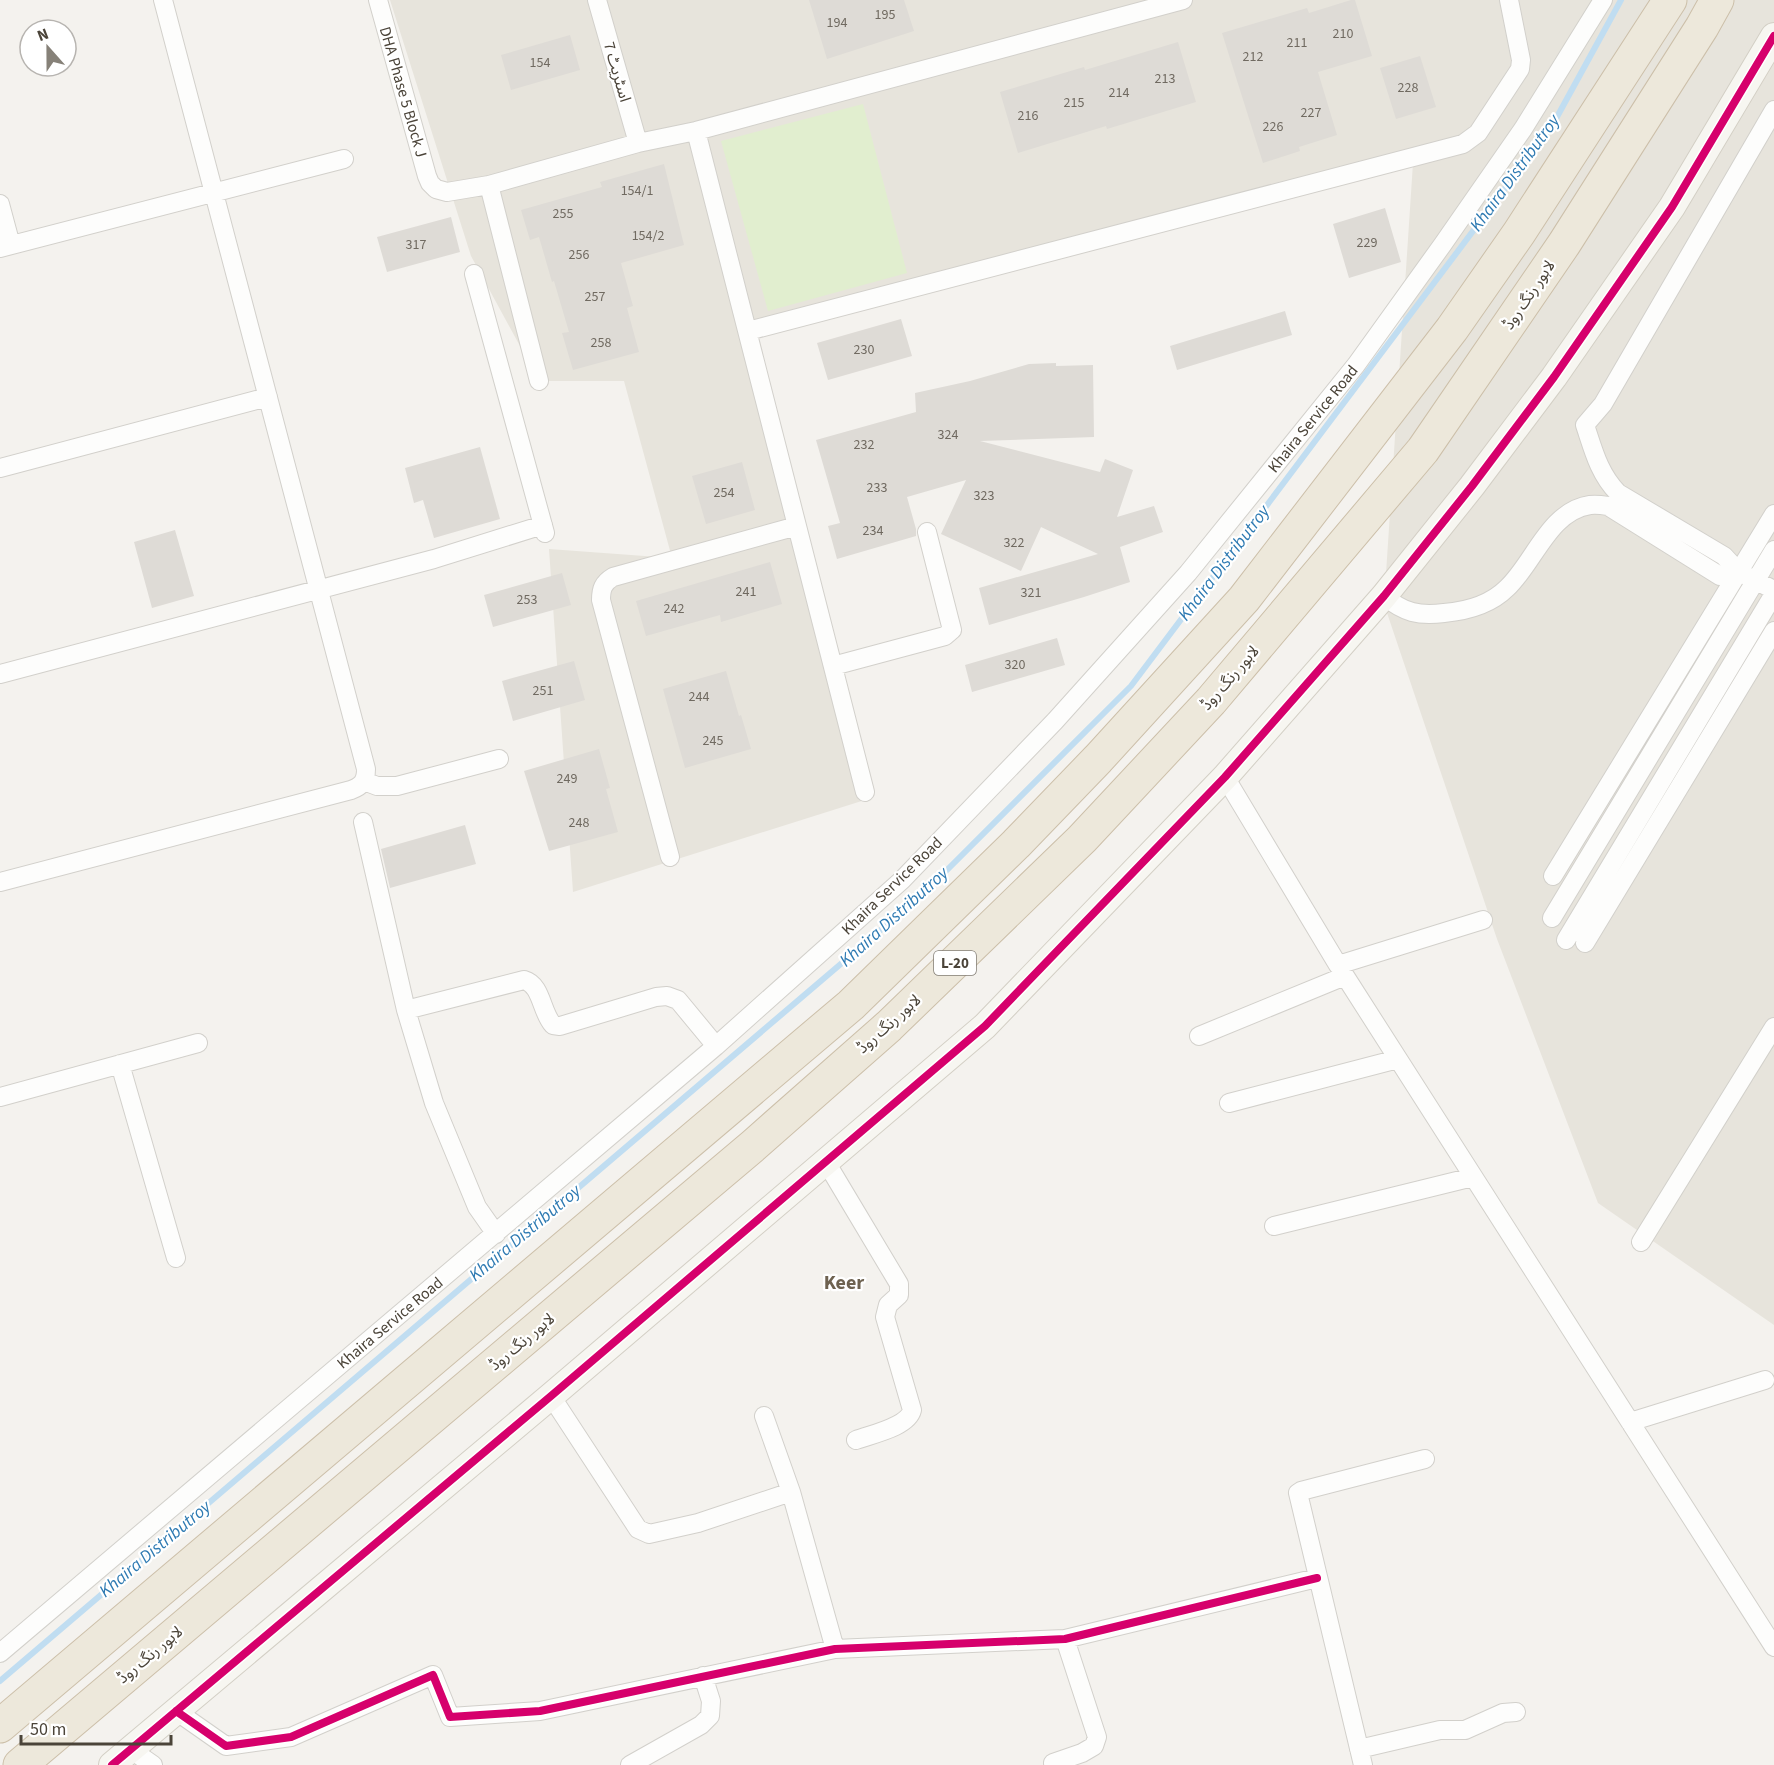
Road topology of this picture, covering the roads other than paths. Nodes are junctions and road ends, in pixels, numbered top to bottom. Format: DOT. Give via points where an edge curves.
graph roads {
  1 [pos="163,0"];
  2 [pos="378,0"];
  3 [pos="597,0"];
  4 [pos="1183,0"];
  5 [pos="1509,0"];
  6 [pos="1604,0"];
  7 [pos="1670,0"];
  8 [pos="1717,0"];
  9 [pos="1774,36"];
  10 [pos="1774,110"];
  11 [pos="696,131"];
  12 [pos="638,143"];
  13 [pos="344,159"];
  14 [pos="489,185"];
  15 [pos="215,192"];
  16 [pos="0,204"];
  17 [pos="6,246"];
  18 [pos="474,274"];
  19 [pos="748,331"];
  20 [pos="539,381"];
  21 [pos="268,397"];
  22 [pos="0,468"];
  23 [pos="1774,514"];
  24 [pos="797,526"];
  25 [pos="927,531"];
  26 [pos="1774,550"];
  27 [pos="1739,573"];
  28 [pos="1756,581"];
  29 [pos="319,589"];
  30 [pos="1774,592"];
  31 [pos="1384,596"];
  32 [pos="1774,631"];
  33 [pos="833,666"];
  34 [pos="0,674"];
  35 [pos="498,759"];
  36 [pos="1225,777"];
  37 [pos="364,781"];
  38 [pos="865,792"];
  39 [pos="363,822"];
  40 [pos="670,857"];
  41 [pos="1553,876"];
  42 [pos="0,882"];
  43 [pos="1552,918"];
  44 [pos="1482,920"];
  45 [pos="1566,940"];
  46 [pos="1585,943"];
  47 [pos="1341,971"];
  48 [pos="406,1010"];
  49 [pos="1774,1027"];
  50 [pos="1199,1036"];
  51 [pos="198,1043"];
  52 [pos="716,1046"];
  53 [pos="1398,1059"];
  54 [pos="120,1064"];
  55 [pos="0,1097"];
  56 [pos="1229,1103"];
  57 [pos="826,1162"];
  58 [pos="1473,1177"];
  59 [pos="1274,1226"];
  60 [pos="496,1234"];
  61 [pos="1641,1242"];
  62 [pos="176,1258"];
  63 [pos="1765,1380"];
  64 [pos="551,1396"];
  65 [pos="764,1416"];
  66 [pos="1630,1422"];
  67 [pos="856,1440"];
  68 [pos="1425,1459"];
  69 [pos="791,1492"];
  70 [pos="1317,1578"];
  71 [pos="1065,1639"];
  72 [pos="1774,1647"];
  73 [pos="835,1649"];
  74 [pos="0,1653"];
  75 [pos="704,1676"];
  76 [pos="176,1711"];
  77 [pos="1516,1712"];
  78 [pos="0,1726"];
  79 [pos="121,1757"];
  80 [pos="1361,1757"];
  81 [pos="1053,1763"];
  82 [pos="20,1765"];
  83 [pos="153,1765"];
  84 [pos="630,1765"];
  1 -- 15 [label="street"];
  2 -- 14 [label="street, DHA Phase 5 Block J" via="430,183 447,192"];
  3 -- 12 [label="street, اسٹریٹ 7"];
  4 -- 11 [label="street"];
  5 -- 19 [label="street" via="1520,69 1478,134 1463,144"];
  6 -- 52 [label="street, Khaira Service Road" via="1523,129 1383,328 1188,573 1055,721 902,880"];
  7 -- 78 [label="highway, L-20" via="1519,233 1438,348 1244,599 1016,844 851,1005"];
  8 -- 82 [label="highway, لاہور رنگ روڈ / L-20" via="1564,244 1423,450 1211,701 1082,839 889,1026 754,1145"];
  9 -- 31 [label="street" via="1672,207 1554,377"];
  10 -- 27 [label="street" via="1604,404 1585,425 1598,465 1618,493 1724,556"];
  11 -- 12 [label="street"];
  11 -- 19 [label="street"];
  12 -- 14 [label="street"];
  13 -- 15 [label="street"];
  14 -- 20 [label="street"];
  15 -- 17 [label="street"];
  15 -- 21 [label="street"];
  16 -- 17 [label="street"];
  18 -- 29 [label="street" via="544,529"];
  19 -- 24 [label="street"];
  21 -- 22 [label="street"];
  21 -- 29 [label="street"];
  23 -- 27 [label="street"];
  24 -- 33 [label="street"];
  24 -- 40 [label="street" via="613,577 603,585 601,600"];
  25 -- 33 [label="street" via="952,630 945,636"];
  26 -- 28 [label="street"];
  27 -- 28 [label="street"];
  27 -- 31 [label="street" via="1720,576 1608,506 1591,505 1574,509 1559,520 1508,588 1479,607 1432,615 1411,613 1397,608"];
  27 -- 41 [label="street"];
  28 -- 30 [label="street"];
  28 -- 43 [label="street"];
  29 -- 34 [label="street"];
  29 -- 37 [label="street" via="366,769"];
  30 -- 45 [label="street"];
  31 -- 36 [label="street"];
  32 -- 46 [label="street"];
  33 -- 38 [label="street"];
  35 -- 37 [label="street" via="397,786"];
  36 -- 47 [label="street"];
  36 -- 57 [label="street" via="985,1026"];
  37 -- 42 [label="street" via="351,790"];
  39 -- 48 [label="street"];
  44 -- 47 [label="street"];
  47 -- 50 [label="street"];
  47 -- 53 [label="street"];
  48 -- 52 [label="street" via="524,980 536,988 552,1025 560,1026 667,996 678,1000"];
  48 -- 60 [label="street" via="434,1103 477,1207"];
  49 -- 61 [label="street"];
  51 -- 54 [label="street"];
  52 -- 60 [label="street, Khaira Service Road"];
  53 -- 56 [label="street"];
  53 -- 58 [label="street"];
  54 -- 55 [label="street"];
  54 -- 62 [label="street"];
  57 -- 64 [label="street"];
  57 -- 67 [label="street" via="899,1284 899,1295 888,1305 885,1317 912,1410 903,1423"];
  58 -- 59 [label="street"];
  58 -- 66 [label="street"];
  60 -- 74 [label="street, Khaira Service Road"];
  63 -- 66 [label="street"];
  64 -- 69 [label="street" via="638,1529 649,1534 698,1523"];
  64 -- 76 [label="street"];
  65 -- 69 [label="street"];
  66 -- 72 [label="street"];
  68 -- 70 [label="street" via="1298,1493"];
  69 -- 73 [label="street"];
  70 -- 71 [label="street"];
  70 -- 80 [label="street"];
  71 -- 73 [label="street"];
  71 -- 81 [label="street" via="1097,1737 1088,1750"];
  73 -- 75 [label="street"];
  75 -- 76 [label="street" via="540,1711 450,1717 434,1675 291,1737 226,1746"];
  75 -- 84 [label="street" via="711,1701 710,1716"];
  76 -- 79 [label="street"];
  77 -- 80 [label="street" via="1503,1713 1465,1730 1440,1730"];
  79 -- 83 [label="street"];
}
